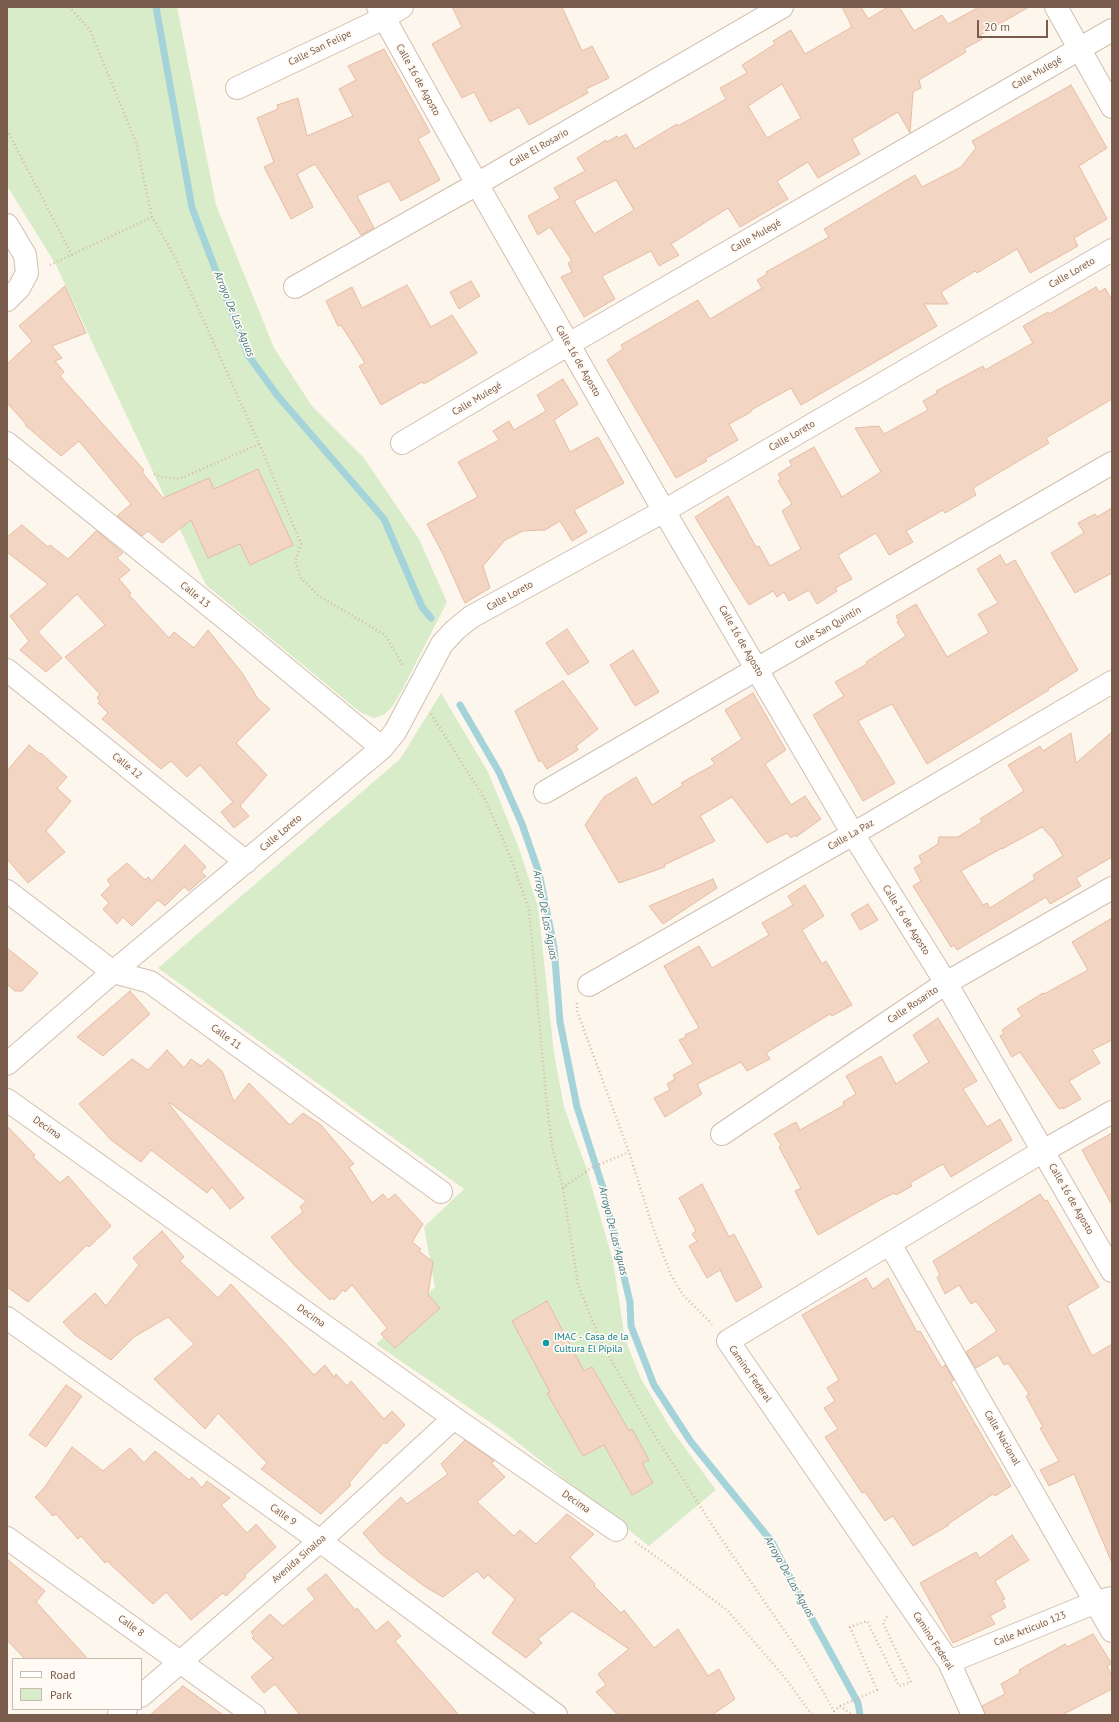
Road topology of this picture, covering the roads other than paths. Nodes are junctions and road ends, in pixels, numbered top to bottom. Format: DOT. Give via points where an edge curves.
graph roads {
  1 [pos="402,7"];
  2 [pos="782,7"];
  3 [pos="1056,7"];
  4 [pos="381,12"];
  5 [pos="1112,30"];
  6 [pos="1080,48"];
  7 [pos="237,88"];
  8 [pos="1112,107"];
  9 [pos="477,184"];
  10 [pos="7,225"];
  11 [pos="1112,250"];
  12 [pos="296,287"];
  13 [pos="7,300"];
  14 [pos="569,344"];
  15 [pos="7,443"];
  16 [pos="402,443"];
  17 [pos="1112,462"];
  18 [pos="664,511"];
  19 [pos="758,669"];
  20 [pos="7,670"];
  21 [pos="1112,682"];
  22 [pos="382,748"];
  23 [pos="544,792"];
  24 [pos="853,834"];
  25 [pos="246,862"];
  26 [pos="1112,888"];
  27 [pos="7,891"];
  28 [pos="113,972"];
  29 [pos="946,983"];
  30 [pos="589,985"];
  31 [pos="7,1064"];
  32 [pos="7,1100"];
  33 [pos="1112,1112"];
  34 [pos="722,1134"];
  35 [pos="1043,1151"];
  36 [pos="441,1192"];
  37 [pos="890,1244"];
  38 [pos="1112,1271"];
  39 [pos="7,1318"];
  40 [pos="454,1418"];
  41 [pos="616,1530"];
  42 [pos="7,1538"];
  43 [pos="320,1541"];
  44 [pos="1104,1600"];
  45 [pos="1112,1632"];
  46 [pos="181,1662"];
  47 [pos="949,1662"];
  48 [pos="142,1695"];
  49 [pos="254,1715"];
  50 [pos="556,1715"];
  51 [pos="973,1715"];
  1 -- 4 [label="street, Calle San Felipe"];
  2 -- 9 [label="street, Calle El Rosario"];
  3 -- 6 [label="street"];
  4 -- 7 [label="street, Calle San Felipe"];
  4 -- 9 [label="street, Calle 16 de Agosto"];
  5 -- 6 [label="street, Calle Mulegé"];
  6 -- 8 [label="street"];
  6 -- 14 [label="street, Calle Mulegé"];
  9 -- 12 [label="street, Calle El Rosario"];
  9 -- 14 [label="street, Calle 16 de Agosto"];
  10 -- 13 [label="street" via="25,254 27,273 19,288"];
  11 -- 18 [label="street, Calle Loreto"];
  14 -- 16 [label="street, Calle Mulegé"];
  14 -- 18 [label="street, Calle 16 de Agosto"];
  15 -- 22 [label="street, Calle 13"];
  17 -- 19 [label="street, Calle San Quintín"];
  18 -- 19 [label="street, Calle 16 de Agosto"];
  18 -- 22 [label="street, Calle Loreto" via="471,617 455,630 442,644 395,732"];
  19 -- 23 [label="street, Calle San Quintín"];
  19 -- 24 [label="street, Calle 16 de Agosto"];
  20 -- 25 [label="street, Calle 12"];
  21 -- 24 [label="street, Calle La Paz"];
  22 -- 25 [label="street, Calle Loreto"];
  24 -- 29 [label="street, Calle 16 de Agosto"];
  24 -- 30 [label="street, Calle La Paz"];
  25 -- 28 [label="street, Calle Loreto"];
  26 -- 29 [label="street, Calle Rosarito"];
  27 -- 28 [label="street, Calle 11"];
  28 -- 31 [label="street, Calle Loreto"];
  28 -- 36 [label="street, Calle 11" via="150,982"];
  29 -- 34 [label="street, Calle Rosarito"];
  29 -- 35 [label="street, Calle 16 de Agosto"];
  32 -- 40 [label="street, Decima"];
  33 -- 35 [label="street, Camino Federal"];
  35 -- 37 [label="street, Camino Federal"];
  35 -- 38 [label="street, Calle 16 de Agosto"];
  37 -- 44 [label="street, Calle Nacional"];
  37 -- 47 [label="street, Camino Federal" via="728,1341"];
  39 -- 43 [label="street, Calle 9"];
  40 -- 41 [label="street, Decima"];
  40 -- 43 [label="street, Avenida Sinaloa"];
  42 -- 46 [label="street, Calle 8"];
  43 -- 46 [label="street, Avenida Sinaloa"];
  43 -- 50 [label="street, Calle 9"];
  44 -- 45 [label="street, Calle Nacional"];
  44 -- 47 [label="street, Calle Artículo 123"];
  46 -- 48 [label="street, Avenida Sinaloa"];
  46 -- 49 [label="street, Calle 8"];
  47 -- 51 [label="street, Camino Federal"];
}
